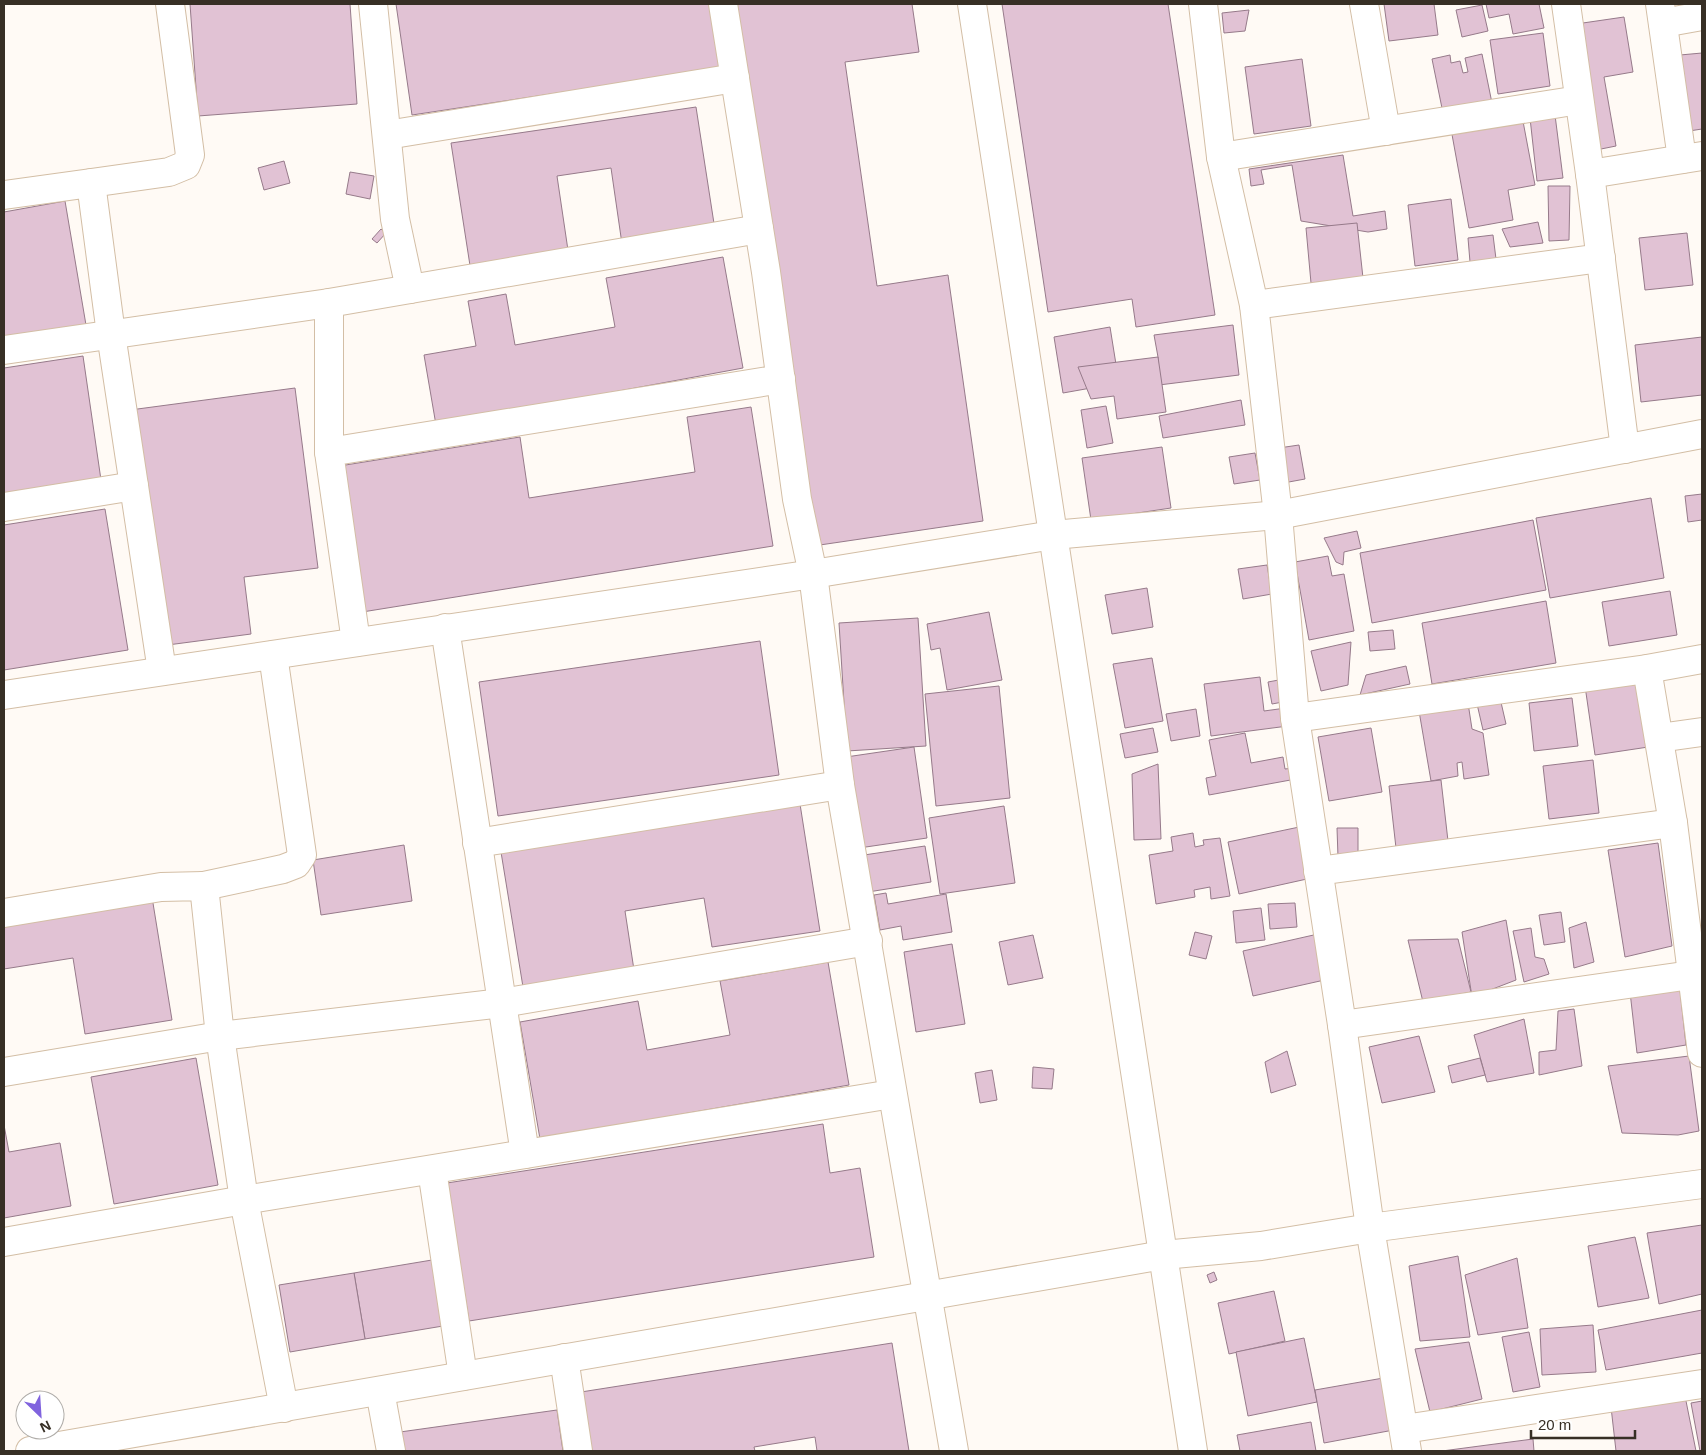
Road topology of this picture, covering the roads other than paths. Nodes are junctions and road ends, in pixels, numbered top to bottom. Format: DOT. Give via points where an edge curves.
graph roads {
  1 [pos="170,4"];
  2 [pos="373,4"];
  3 [pos="723,4"];
  4 [pos="972,4"];
  5 [pos="1203,4"];
  6 [pos="1364,4"];
  7 [pos="1566,4"];
  8 [pos="1661,14"];
  9 [pos="1702,16"];
  10 [pos="735,78"];
  11 [pos="1579,100"];
  12 [pos="1386,131"];
  13 [pos="387,135"];
  14 [pos="1221,157"];
  15 [pos="1692,157"];
  16 [pos="1590,174"];
  17 [pos="91,183"];
  18 [pos="4,195"];
  19 [pos="759,228"];
  20 [pos="1601,258"];
  21 [pos="410,289"];
  22 [pos="329,303"];
  23 [pos="1254,305"];
  24 [pos="111,334"];
  25 [pos="4,350"];
  26 [pos="781,379"];
  27 [pos="1702,434"];
  28 [pos="1624,449"];
  29 [pos="329,452"];
  30 [pos="134,486"];
  31 [pos="4,507"];
  32 [pos="1278,515"];
  33 [pos="1053,535"];
  34 [pos="813,574"];
  35 [pos="445,628"];
  36 [pos="356,642"];
  37 [pos="273,655"];
  38 [pos="1702,659"];
  39 [pos="1648,669"];
  40 [pos="162,671"];
  41 [pos="4,695"];
  42 [pos="1295,718"];
  43 [pos="1702,732"];
  44 [pos="1658,738"];
  45 [pos="840,785"];
  46 [pos="1673,823"];
  47 [pos="477,843"];
  48 [pos="1318,871"];
  49 [pos="204,886"];
  50 [pos="4,913"];
  51 [pos="868,941"];
  52 [pos="1690,975"];
  53 [pos="502,1003"];
  54 [pos="1342,1025"];
  55 [pos="220,1036"];
  56 [pos="1702,1053"];
  57 [pos="4,1072"];
  58 [pos="892,1094"];
  59 [pos="525,1154"];
  60 [pos="432,1170"];
  61 [pos="1702,1184"];
  62 [pos="244,1200"];
  63 [pos="1370,1228"];
  64 [pos="4,1242"];
  65 [pos="1163,1255"];
  66 [pos="928,1296"];
  67 [pos="564,1358"];
  68 [pos="463,1376"];
  69 [pos="1702,1384"];
  70 [pos="380,1391"];
  71 [pos="284,1408"];
  72 [pos="1406,1440"];
  73 [pos="30,1451"];
  74 [pos="391,1451"];
  75 [pos="578,1451"];
  76 [pos="954,1451"];
  77 [pos="1193,1451"];
  1 -- 17 [label="street" via="190,155 186,165 169,172"];
  2 -- 13 [label="street"];
  3 -- 10 [label="street"];
  4 -- 33 [label="street"];
  5 -- 14 [label="street"];
  6 -- 12 [label="street"];
  7 -- 11 [label="street"];
  8 -- 9 [label="street"];
  8 -- 15 [label="street"];
  10 -- 13 [label="street"];
  10 -- 19 [label="street"];
  11 -- 12 [label="street"];
  11 -- 16 [label="street"];
  12 -- 14 [label="street"];
  13 -- 21 [label="street" via="395,219"];
  14 -- 23 [label="street"];
  15 -- 16 [label="street"];
  16 -- 20 [label="street"];
  17 -- 18 [label="street"];
  17 -- 24 [label="street"];
  19 -- 21 [label="street"];
  19 -- 26 [label="street"];
  20 -- 23 [label="street"];
  20 -- 28 [label="street"];
  21 -- 22 [label="street"];
  22 -- 24 [label="street"];
  22 -- 29 [label="street"];
  23 -- 32 [label="street"];
  24 -- 25 [label="street"];
  24 -- 30 [label="street"];
  26 -- 29 [label="street"];
  26 -- 34 [label="street" via="797,499"];
  27 -- 28 [label="street"];
  28 -- 32 [label="street"];
  29 -- 36 [label="street"];
  30 -- 31 [label="street"];
  30 -- 40 [label="street"];
  32 -- 33 [label="street"];
  32 -- 42 [label="street"];
  33 -- 34 [label="street"];
  33 -- 65 [label="street"];
  34 -- 35 [label="street"];
  34 -- 45 [label="street"];
  35 -- 36 [label="street"];
  35 -- 47 [label="street"];
  36 -- 37 [label="street"];
  37 -- 40 [label="street"];
  37 -- 49 [label="street" via="302,855 296,864 283,869"];
  38 -- 39 [label="street"];
  39 -- 42 [label="street"];
  39 -- 44 [label="street"];
  40 -- 41 [label="street"];
  42 -- 48 [label="street"];
  43 -- 44 [label="street"];
  44 -- 46 [label="street"];
  45 -- 47 [label="street"];
  45 -- 51 [label="street"];
  46 -- 48 [label="street"];
  46 -- 52 [label="street"];
  47 -- 53 [label="street"];
  48 -- 54 [label="street"];
  49 -- 50 [label="street" via="161,888"];
  49 -- 55 [label="street"];
  51 -- 53 [label="street"];
  51 -- 58 [label="street"];
  52 -- 54 [label="street"];
  52 -- 56 [label="street"];
  53 -- 55 [label="street"];
  53 -- 59 [label="street"];
  54 -- 63 [label="street"];
  55 -- 57 [label="street"];
  55 -- 62 [label="street"];
  58 -- 59 [label="street"];
  58 -- 66 [label="street"];
  59 -- 60 [label="street"];
  60 -- 62 [label="street"];
  60 -- 68 [label="street"];
  61 -- 63 [label="street"];
  62 -- 64 [label="street"];
  62 -- 71 [label="street"];
  63 -- 65 [label="street" via="1261,1246"];
  63 -- 72 [label="street"];
  65 -- 66 [label="street"];
  65 -- 77 [label="street"];
  66 -- 67 [label="street"];
  66 -- 76 [label="street"];
  67 -- 68 [label="street"];
  67 -- 75 [label="street"];
  68 -- 70 [label="street"];
  69 -- 72 [label="street"];
  70 -- 71 [label="street"];
  70 -- 74 [label="street"];
  71 -- 73 [label="street"];
}
